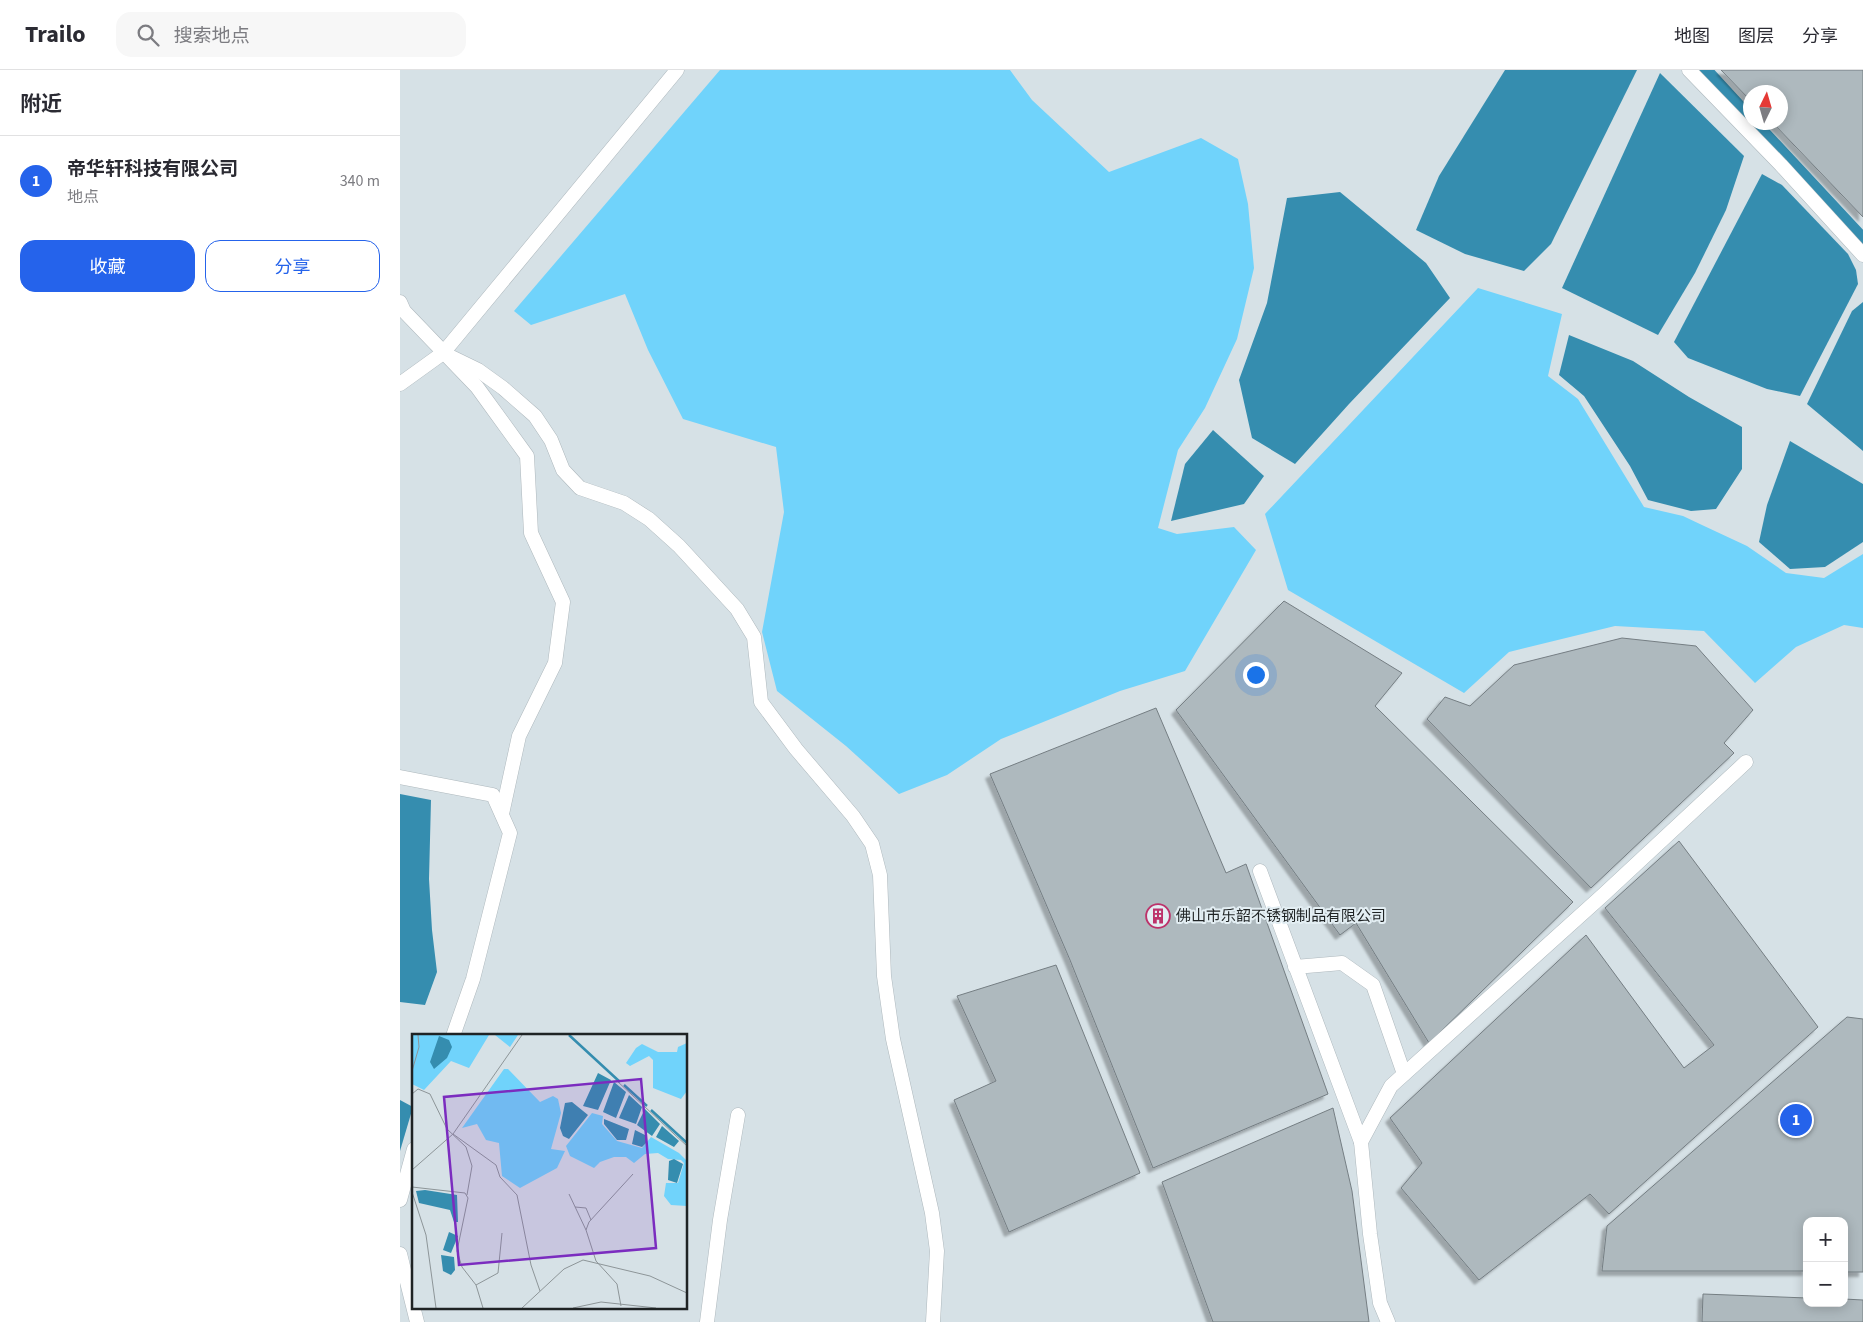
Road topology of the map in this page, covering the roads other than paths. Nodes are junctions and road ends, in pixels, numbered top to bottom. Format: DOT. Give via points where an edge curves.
graph roads {
  1 [pos="677,70"];
  2 [pos="1689,70"];
  3 [pos="1863,255"];
  4 [pos="400,302"];
  5 [pos="443,353"];
  6 [pos="400,384"];
  7 [pos="1746,762"];
  8 [pos="400,777"];
  9 [pos="502,814"];
  10 [pos="1260,870"];
  11 [pos="1295,967"];
  12 [pos="454,1034"];
  13 [pos="1404,1074"];
  14 [pos="738,1115"];
  15 [pos="1361,1142"];
  16 [pos="412,1156"];
  17 [pos="400,1200"];
  18 [pos="400,1254"];
  19 [pos="412,1302"];
  20 [pos="707,1322"];
  21 [pos="933,1322"];
  22 [pos="1388,1322"];
  1 -- 5 [label="street"];
  2 -- 3 [label="street"];
  4 -- 5 [label="street" via="404,311"];
  5 -- 6 [label="street"];
  5 -- 9 [label="street" via="477,387 527,456 531,533 563,602 555,663 519,736"];
  5 -- 21 [label="street" via="478,370 503,388 535,416 551,440 563,470 580,488 624,503 649,519 680,546 737,609 754,636 761,702 872,844 880,875 884,976 893,1040 932,1213 937,1251"];
  7 -- 13 [label="street"];
  8 -- 9 [label="street" via="493,795"];
  9 -- 12 [label="street" via="510,833 473,979"];
  10 -- 11 [label="street"];
  11 -- 13 [label="street" via="1342,963 1372,985"];
  11 -- 15 [label="street"];
  13 -- 15 [label="street" via="1391,1086"];
  14 -- 20 [label="street"];
  15 -- 22 [label="street" via="1380,1303"];
  16 -- 17 [label="street"];
  18 -- 19 [label="street"];
}
